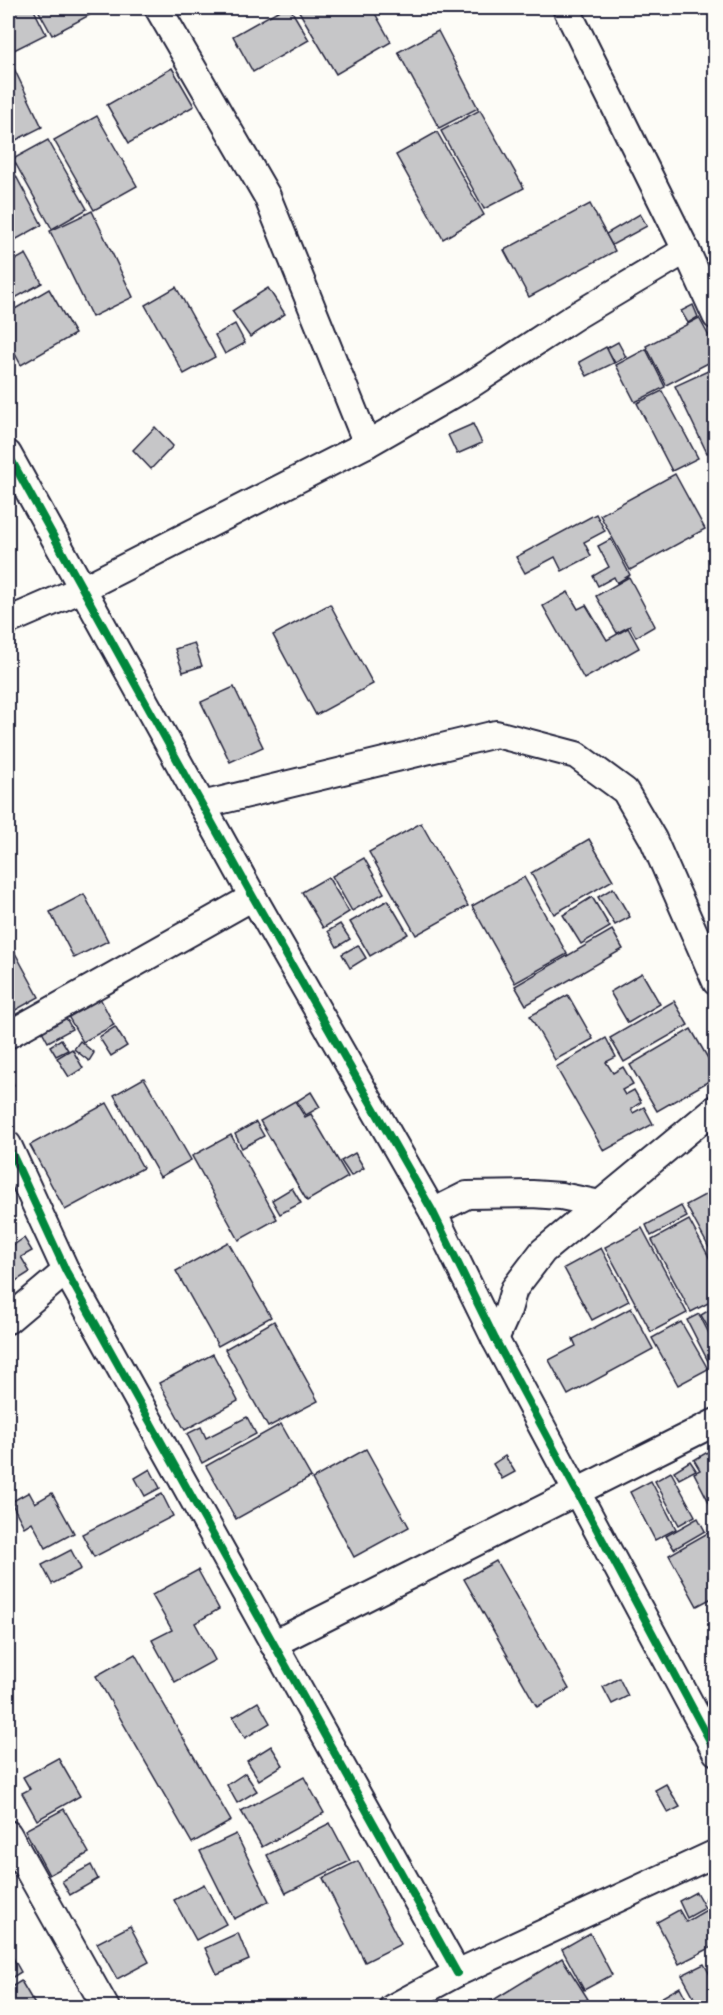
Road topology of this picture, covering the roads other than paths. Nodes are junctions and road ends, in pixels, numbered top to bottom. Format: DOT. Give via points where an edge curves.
graph roads {
  1 [pos="158,8"];
  2 [pos="566,8"];
  3 [pos="686,250"];
  4 [pos="708,279"];
  5 [pos="716,316"];
  6 [pos="367,444"];
  7 [pos="8,454"];
  8 [pos="82,590"];
  9 [pos="8,621"];
  10 [pos="202,805"];
  11 [pos="253,897"];
  12 [pos="716,982"];
  13 [pos="8,1035"];
  14 [pos="716,1108"];
  15 [pos="8,1145"];
  16 [pos="600,1204"];
  17 [pos="433,1212"];
  18 [pos="66,1271"];
  19 [pos="8,1320"];
  20 [pos="495,1339"];
  21 [pos="716,1422"];
  22 [pos="578,1492"];
  23 [pos="273,1644"];
  24 [pos="716,1752"];
  25 [pos="8,1834"];
  26 [pos="716,1853"];
  27 [pos="457,1973"];
  28 [pos="106,2007"];
  29 [pos="392,2007"];
  1 -- 6 [label="street" via="267,196"];
  2 -- 3 [label="street"];
  3 -- 4 [label="street"];
  3 -- 6 [label="street" via="470,385"];
  4 -- 5 [label="street"];
  6 -- 8 [label="street"];
  7 -- 8 [label="street"];
  8 -- 9 [label="street"];
  8 -- 10 [label="street"];
  10 -- 11 [label="street"];
  10 -- 12 [label="street" via="496,734 576,755 625,791 653,838"];
  11 -- 13 [label="street"];
  11 -- 17 [label="street"];
  14 -- 16 [label="street"];
  15 -- 18 [label="street"];
  16 -- 17 [label="street" via="542,1194 467,1195"];
  16 -- 20 [label="street" via="543,1251 514,1289"];
  17 -- 20 [label="street"];
  18 -- 19 [label="street"];
  18 -- 23 [label="street"];
  20 -- 22 [label="street"];
  21 -- 22 [label="street"];
  22 -- 23 [label="street"];
  22 -- 24 [label="street"];
  23 -- 27 [label="street"];
  25 -- 28 [label="street"];
  26 -- 27 [label="street"];
  27 -- 29 [label="street"];
}
